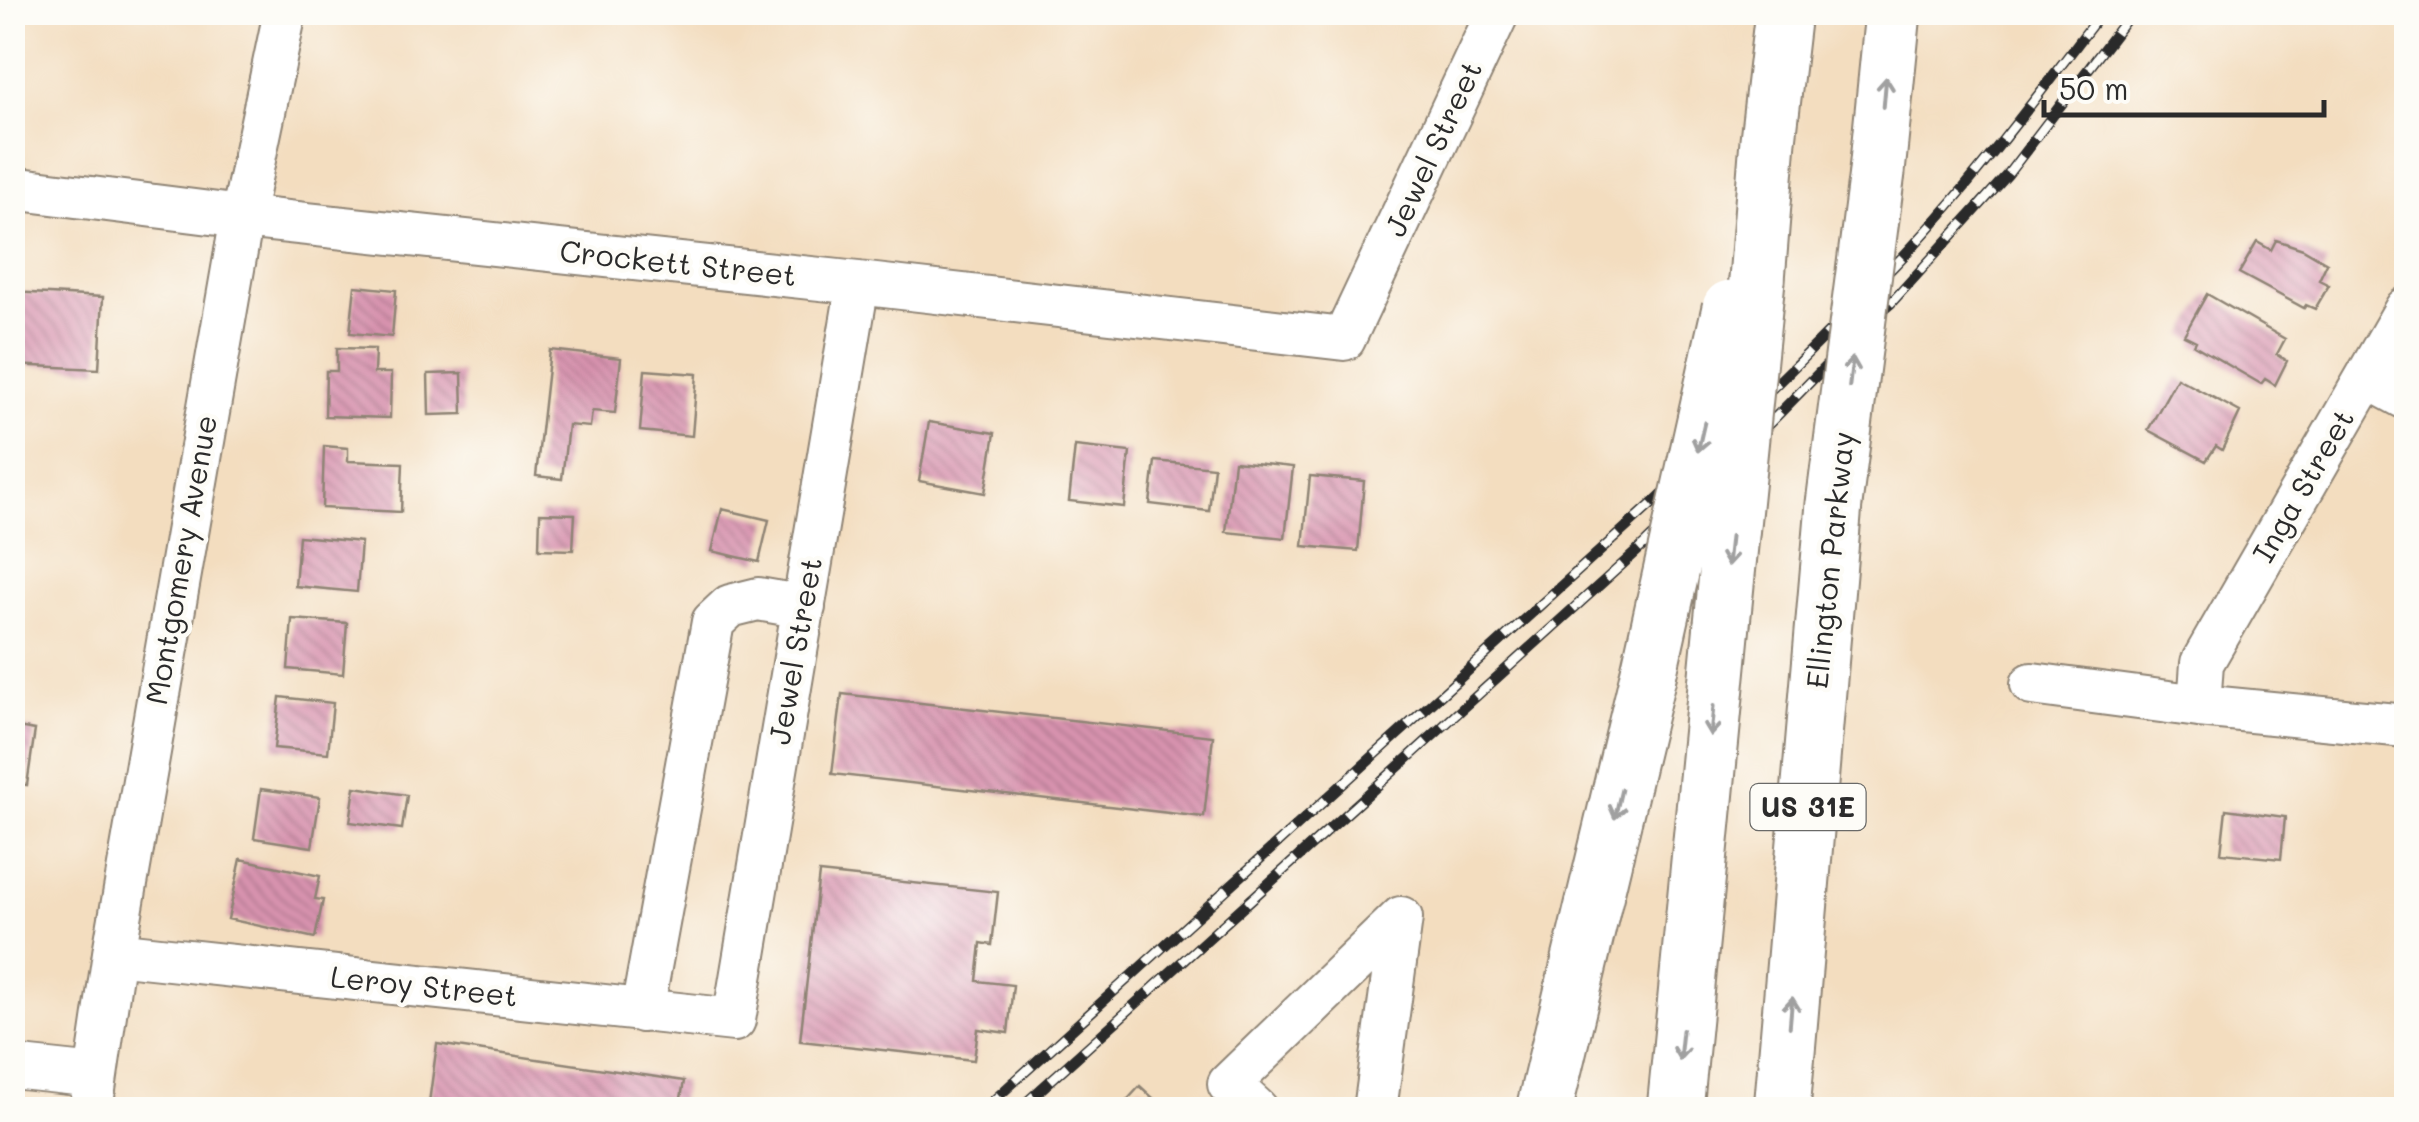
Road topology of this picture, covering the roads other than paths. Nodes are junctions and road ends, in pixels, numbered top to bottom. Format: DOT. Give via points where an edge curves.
graph roads {
  1 [pos="285,12"];
  2 [pos="1498,12"];
  3 [pos="1783,12"];
  4 [pos="1893,12"];
  5 [pos="12,188"];
  6 [pos="242,216"];
  7 [pos="858,283"];
  8 [pos="1743,294"];
  9 [pos="2406,309"];
  10 [pos="1344,339"];
  11 [pos="2368,377"];
  12 [pos="2406,398"];
  13 [pos="804,607"];
  14 [pos="2032,684"];
  15 [pos="2199,706"];
  16 [pos="2406,726"];
  17 [pos="114,953"];
  18 [pos="642,1011"];
  19 [pos="734,1020"];
  20 [pos="12,1067"];
  21 [pos="93,1093"];
  22 [pos="1257,1110"];
  23 [pos="1375,1110"];
  24 [pos="1544,1110"];
  25 [pos="1675,1110"];
  26 [pos="1782,1110"];
  1 -- 6 [label="street, Montgomery Avenue"];
  2 -- 10 [label="street, Jewel Street"];
  3 -- 8 [label="highway"];
  26 -- 4 [label="highway, Ellington Parkway / US 31E, one-way, bridge" via="1834,504"];
  5 -- 6 [label="street, Crockett Street"];
  6 -- 7 [label="street, Crockett Street"];
  6 -- 17 [label="street, Montgomery Avenue"];
  7 -- 10 [label="street, Crockett Street"];
  7 -- 13 [label="street, Jewel Street"];
  8 -- 24 [label="highway, one-way, bridge"];
  8 -- 25 [label="highway, US 31E, one-way, bridge" via="1722,624"];
  9 -- 11 [label="street, Inga Street"];
  11 -- 12 [label="street"];
  11 -- 15 [label="street, Inga Street" via="2202,663"];
  13 -- 18 [label="street" via="758,599 730,606 714,622"];
  13 -- 19 [label="street, Jewel Street"];
  14 -- 15 [label="street"];
  15 -- 16 [label="street"];
  17 -- 18 [label="street, Leroy Street"];
  17 -- 21 [label="street, Montgomery Avenue"];
  18 -- 19 [label="street, Leroy Street"];
  20 -- 21 [label="street"];
  22 -- 23 [label="street" via="1230,1084 1401,918"];
}
